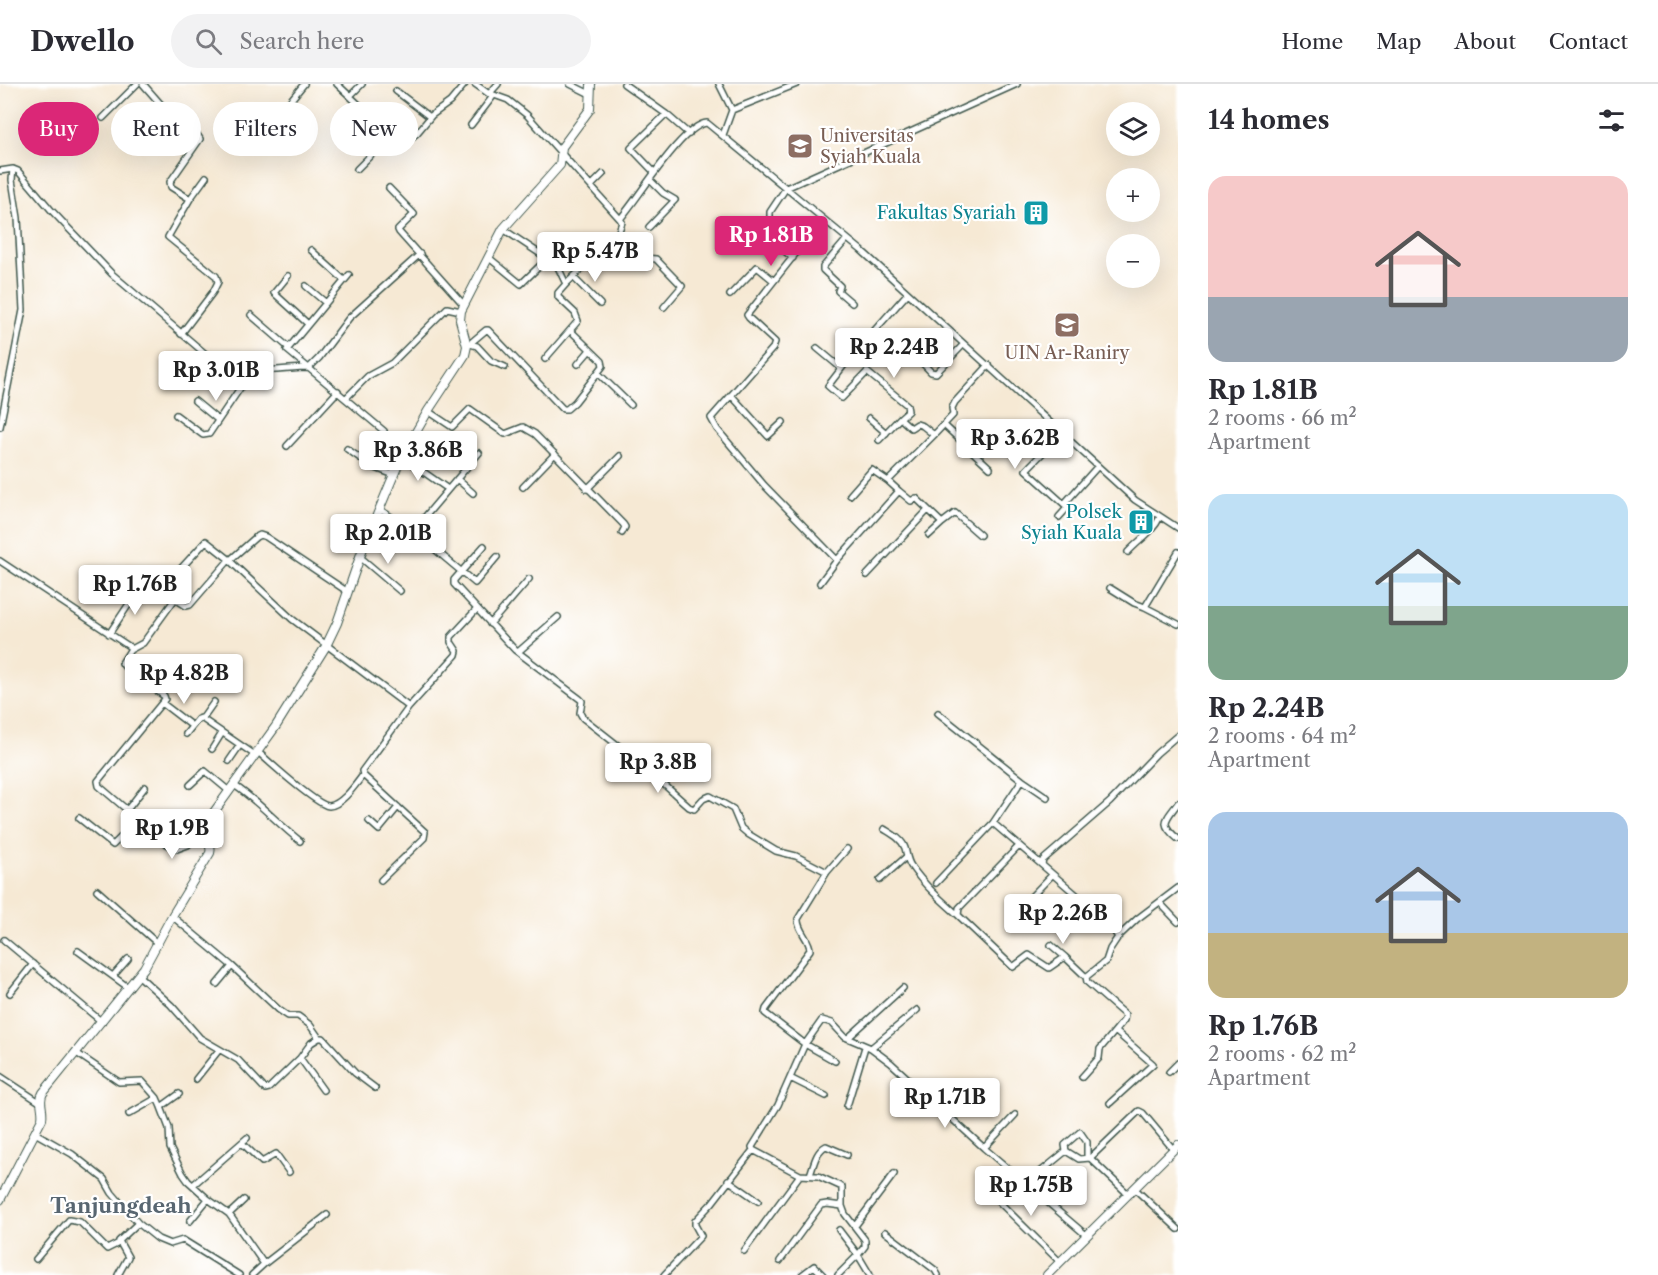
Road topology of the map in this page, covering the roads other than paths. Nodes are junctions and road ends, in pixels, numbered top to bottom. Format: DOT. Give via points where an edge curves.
graph roads {
  1 [pos="137,84"];
  2 [pos="143,84"];
  3 [pos="304,84"];
  4 [pos="337,84"];
  5 [pos="362,84"];
  6 [pos="465,84"];
  7 [pos="475,84"];
  8 [pos="498,84"];
  9 [pos="570,84"];
  10 [pos="591,84"];
  11 [pos="624,84"];
  12 [pos="719,84"];
  13 [pos="797,84"];
  14 [pos="1017,84"];
  15 [pos="396,91"];
  16 [pos="590,94"];
  17 [pos="491,95"];
  18 [pos="350,96"];
  19 [pos="290,101"];
  20 [pos="159,102"];
  21 [pos="356,102"];
  22 [pos="732,110"];
  23 [pos="666,114"];
  24 [pos="430,117"];
  25 [pos="103,118"];
  26 [pos="471,125"];
  27 [pos="418,132"];
  28 [pos="688,134"];
  29 [pos="723,135"];
  30 [pos="561,153"];
  31 [pos="189,156"];
  32 [pos="370,156"];
  33 [pos="357,169"];
  34 [pos="13,170"];
  35 [pos="0,171"];
  36 [pos="654,172"];
  37 [pos="603,174"];
  38 [pos="206,177"];
  39 [pos="650,180"];
  40 [pos="591,186"];
  41 [pos="389,188"];
  42 [pos="786,188"];
  43 [pos="190,199"];
  44 [pos="620,219"];
  45 [pos="823,219"];
  46 [pos="649,227"];
  47 [pos="503,229"];
  48 [pos="761,232"];
  49 [pos="618,234"];
  50 [pos="847,239"];
  51 [pos="754,240"];
  52 [pos="311,250"];
  53 [pos="420,255"];
  54 [pos="488,257"];
  55 [pos="548,258"];
  56 [pos="793,258"];
  57 [pos="349,275"];
  58 [pos="288,276"];
  59 [pos="573,277"];
  60 [pos="344,280"];
  61 [pos="774,281"];
  62 [pos="566,284"];
  63 [pos="306,286"];
  64 [pos="908,293"];
  65 [pos="730,296"];
  66 [pos="326,303"];
  67 [pos="852,303"];
  68 [pos="600,304"];
  69 [pos="664,307"];
  70 [pos="463,308"];
  71 [pos="251,315"];
  72 [pos="308,324"];
  73 [pos="570,331"];
  74 [pos="181,334"];
  75 [pos="964,344"];
  76 [pos="469,345"];
  77 [pos="288,347"];
  78 [pos="818,348"];
  79 [pos="590,350"];
  80 [pos="913,353"];
  81 [pos="545,359"];
  82 [pos="578,364"];
  83 [pos="990,365"];
  84 [pos="505,367"];
  85 [pos="309,368"];
  86 [pos="841,368"];
  87 [pos="253,369"];
  88 [pos="598,373"];
  89 [pos="338,391"];
  90 [pos="731,395"];
  91 [pos="346,398"];
  92 [pos="195,402"];
  93 [pos="631,405"];
  94 [pos="428,411"];
  95 [pos="176,415"];
  96 [pos="869,418"];
  97 [pos="900,418"];
  98 [pos="218,420"];
  99 [pos="783,422"];
  100 [pos="944,425"];
  101 [pos="0,427"];
  102 [pos="1063,432"];
  103 [pos="886,433"];
  104 [pos="934,435"];
  105 [pos="879,440"];
  106 [pos="287,446"];
  107 [pos="347,449"];
  108 [pos="479,453"];
  109 [pos="555,454"];
  110 [pos="620,456"];
  111 [pos="401,458"];
  112 [pos="1098,466"];
  113 [pos="990,468"];
  114 [pos="394,475"];
  115 [pos="457,479"];
  116 [pos="888,481"];
  117 [pos="523,487"];
  118 [pos="448,489"];
  119 [pos="587,489"];
  120 [pos="899,491"];
  121 [pos="473,494"];
  122 [pos="850,495"];
  123 [pos="1064,504"];
  124 [pos="379,509"];
  125 [pos="928,510"];
  126 [pos="1059,517"];
  127 [pos="1160,517"];
  128 [pos="942,523"];
  129 [pos="1178,528"];
  130 [pos="413,531"];
  131 [pos="622,533"];
  132 [pos="929,535"];
  133 [pos="980,535"];
  134 [pos="484,546"];
  135 [pos="1128,552"];
  136 [pos="1177,555"];
  137 [pos="360,557"];
  138 [pos="497,557"];
  139 [pos="229,560"];
  140 [pos="0,561"];
  141 [pos="837,561"];
  142 [pos="461,573"];
  143 [pos="867,575"];
  144 [pos="529,579"];
  145 [pos="820,583"];
  146 [pos="141,586"];
  147 [pos="1110,588"];
  148 [pos="400,591"];
  149 [pos="348,592"];
  150 [pos="175,599"];
  151 [pos="1145,607"];
  152 [pos="477,609"];
  153 [pos="558,617"];
  154 [pos="490,624"];
  155 [pos="1178,624"];
  156 [pos="110,634"];
  157 [pos="326,646"];
  158 [pos="130,650"];
  159 [pos="518,652"];
  160 [pos="214,702"];
  161 [pos="162,703"];
  162 [pos="409,707"];
  163 [pos="938,713"];
  164 [pos="202,719"];
  165 [pos="192,726"];
  166 [pos="222,733"];
  167 [pos="186,734"];
  168 [pos="1178,735"];
  169 [pos="240,745"];
  170 [pos="212,749"];
  171 [pos="256,754"];
  172 [pos="228,761"];
  173 [pos="363,775"];
  174 [pos="1022,780"];
  175 [pos="190,785"];
  176 [pos="145,787"];
  177 [pos="231,788"];
  178 [pos="1047,797"];
  179 [pos="1178,803"];
  180 [pos="398,807"];
  181 [pos="127,810"];
  182 [pos="79,818"];
  183 [pos="138,820"];
  184 [pos="369,821"];
  185 [pos="993,823"];
  186 [pos="204,826"];
  187 [pos="884,829"];
  188 [pos="1178,839"];
  189 [pos="300,841"];
  190 [pos="1019,846"];
  191 [pos="847,849"];
  192 [pos="906,857"];
  193 [pos="1042,866"];
  194 [pos="826,872"];
  195 [pos="1052,875"];
  196 [pos="381,880"];
  197 [pos="880,880"];
  198 [pos="936,883"];
  199 [pos="1178,888"];
  200 [pos="97,890"];
  201 [pos="1026,903"];
  202 [pos="1160,903"];
  203 [pos="957,915"];
  204 [pos="172,916"];
  205 [pos="1178,922"];
  206 [pos="1118,937"];
  207 [pos="4,940"];
  208 [pos="157,943"];
  209 [pos="1051,945"];
  210 [pos="78,951"];
  211 [pos="1065,957"];
  212 [pos="128,959"];
  213 [pos="33,964"];
  214 [pos="232,966"];
  215 [pos="138,975"];
  216 [pos="113,976"];
  217 [pos="1086,977"];
  218 [pos="217,984"];
  219 [pos="129,988"];
  220 [pos="903,988"];
  221 [pos="10,993"];
  222 [pos="916,1010"];
  223 [pos="102,1022"];
  224 [pos="1115,1031"];
  225 [pos="319,1038"];
  226 [pos="848,1038"];
  227 [pos="804,1044"];
  228 [pos="868,1047"];
  229 [pos="219,1050"];
  230 [pos="75,1052"];
  231 [pos="300,1058"];
  232 [pos="835,1061"];
  233 [pos="1178,1063"];
  234 [pos="1169,1072"];
  235 [pos="0,1076"];
  236 [pos="1082,1077"];
  237 [pos="196,1078"];
  238 [pos="790,1078"];
  239 [pos="375,1088"];
  240 [pos="323,1090"];
  241 [pos="179,1094"];
  242 [pos="826,1096"];
  243 [pos="157,1098"];
  244 [pos="41,1103"];
  245 [pos="1110,1103"];
  246 [pos="847,1106"];
  247 [pos="161,1107"];
  248 [pos="129,1114"];
  249 [pos="1015,1115"];
  250 [pos="35,1133"];
  251 [pos="1175,1147"];
  252 [pos="984,1148"];
  253 [pos="753,1150"];
  254 [pos="1066,1151"];
  255 [pos="847,1155"];
  256 [pos="1088,1158"];
  257 [pos="289,1172"];
  258 [pos="810,1174"];
  259 [pos="894,1174"];
  260 [pos="800,1175"];
  261 [pos="728,1179"];
  262 [pos="193,1185"];
  263 [pos="986,1189"];
  264 [pos="1034,1189"];
  265 [pos="1131,1191"];
  266 [pos="208,1199"];
  267 [pos="0,1200"];
  268 [pos="244,1200"];
  269 [pos="758,1201"];
  270 [pos="842,1206"];
  271 [pos="229,1214"];
  272 [pos="327,1215"];
  273 [pos="190,1221"];
  274 [pos="138,1223"];
  275 [pos="855,1226"];
  276 [pos="1178,1229"];
  277 [pos="839,1230"];
  278 [pos="885,1232"];
  279 [pos="1086,1235"];
  280 [pos="119,1243"];
  281 [pos="744,1251"];
  282 [pos="858,1255"];
  283 [pos="36,1259"];
  284 [pos="780,1262"];
  285 [pos="1060,1262"];
  286 [pos="264,1264"];
  287 [pos="118,1275"];
  288 [pos="239,1275"];
  289 [pos="252,1275"];
  290 [pos="664,1275"];
  291 [pos="802,1275"];
  292 [pos="823,1275"];
  293 [pos="838,1275"];
  294 [pos="870,1275"];
  295 [pos="938,1275"];
  296 [pos="1047,1275"];
  1 -- 25 [label="street"];
  2 -- 20 [label="street"];
  3 -- 19 [label="street"];
  4 -- 18 [label="street"];
  5 -- 18 [label="street"];
  6 -- 24 [label="street"];
  7 -- 17 [label="street"];
  8 -- 17 [label="street"];
  9 -- 16 [label="street"];
  10 -- 16 [label="street"];
  11 -- 23 [label="street"];
  12 -- 22 [label="street"];
  13 -- 22 [label="street"];
  14 -- 42 [label="street"];
  15 -- 24 [label="street"];
  16 -- 30 [label="street" via="590,109"];
  17 -- 26 [label="street"];
  17 -- 30 [label="street" via="508,100 527,115"];
  18 -- 21 [label="street"];
  22 -- 29 [label="street"];
  23 -- 28 [label="street"];
  23 -- 36 [label="street" via="631,148"];
  24 -- 27 [label="street"];
  28 -- 29 [label="street" via="701,123 707,123"];
  28 -- 36 [label="street"];
  29 -- 42 [label="street"];
  30 -- 40 [label="street"];
  30 -- 47 [label="street" via="558,168"];
  31 -- 43 [label="street" via="170,184"];
  32 -- 33 [label="street"];
  34 -- 35 [label="street"];
  34 -- 74 [label="street" via="21,174 112,274"];
  34 -- 101 [label="street" via="23,310"];
  36 -- 39 [label="street"];
  37 -- 40 [label="street"];
  38 -- 43 [label="street"];
  39 -- 44 [label="street"];
  39 -- 46 [label="street" via="675,200"];
  40 -- 44 [label="street"];
  41 -- 53 [label="street" via="414,214 398,230"];
  42 -- 45 [label="street"];
  42 -- 48 [label="street" via="770,212 770,223"];
  43 -- 74 [label="street" via="169,240 216,276 218,282"];
  44 -- 49 [label="street"];
  45 -- 50 [label="street"];
  45 -- 56 [label="street"];
  47 -- 54 [label="street"];
  47 -- 55 [label="street"];
  48 -- 51 [label="street"];
  48 -- 56 [label="street"];
  49 -- 59 [label="street"];
  49 -- 69 [label="street" via="644,258 656,259 682,286"];
  50 -- 64 [label="street"];
  50 -- 67 [label="street" via="823,270"];
  52 -- 60 [label="street"];
  53 -- 70 [label="street"];
  53 -- 85 [label="street" via="349,318"];
  54 -- 55 [label="street" via="520,284"];
  54 -- 70 [label="street"];
  55 -- 62 [label="street" via="557,265"];
  56 -- 61 [label="street"];
  57 -- 60 [label="street"];
  58 -- 72 [label="street" via="274,293"];
  59 -- 62 [label="street"];
  59 -- 68 [label="street"];
  60 -- 66 [label="street"];
  61 -- 65 [label="street" via="757,267"];
  61 -- 90 [label="street" via="747,315 775,342"];
  62 -- 73 [label="street" via="558,297 579,319"];
  63 -- 66 [label="street"];
  64 -- 75 [label="street"];
  64 -- 86 [label="street"];
  66 -- 72 [label="street"];
  70 -- 76 [label="street" via="460,320"];
  70 -- 91 [label="street" via="447,308 392,363 368,376"];
  71 -- 77 [label="street"];
  72 -- 77 [label="street"];
  73 -- 79 [label="street"];
  73 -- 81 [label="street"];
  74 -- 87 [label="street" via="222,367"];
  75 -- 80 [label="street" via="936,373"];
  75 -- 83 [label="street"];
  76 -- 84 [label="street" via="477,346 491,361"];
  76 -- 88 [label="street" via="488,330 562,409 568,409"];
  76 -- 94 [label="street"];
  77 -- 85 [label="street"];
  78 -- 86 [label="street"];
  79 -- 82 [label="street"];
  79 -- 88 [label="street" via="603,363"];
  83 -- 100 [label="street" via="955,402 953,415"];
  83 -- 102 [label="street"];
  85 -- 87 [label="street"];
  85 -- 89 [label="street"];
  86 -- 97 [label="street" via="828,386 833,392 842,398 867,372 907,405 908,411"];
  87 -- 98 [label="street"];
  88 -- 93 [label="street"];
  89 -- 91 [label="street"];
  89 -- 106 [label="street"];
  90 -- 99 [label="street" via="768,436"];
  90 -- 141 [label="street" via="711,418 712,422 764,485"];
  91 -- 111 [label="street" via="384,431 378,447"];
  92 -- 98 [label="street"];
  94 -- 109 [label="street" via="452,427 472,410 503,434 527,428"];
  94 -- 111 [label="street"];
  95 -- 98 [label="street" via="203,435 209,434"];
  96 -- 103 [label="street"];
  97 -- 103 [label="street"];
  97 -- 104 [label="street" via="911,428 917,424"];
  100 -- 104 [label="street"];
  100 -- 113 [label="street"];
  102 -- 112 [label="street"];
  102 -- 123 [label="street" via="1026,470"];
  103 -- 105 [label="street"];
  104 -- 116 [label="street"];
  107 -- 114 [label="street" via="373,467"];
  108 -- 115 [label="street"];
  109 -- 117 [label="street"];
  109 -- 119 [label="street"];
  110 -- 119 [label="street"];
  111 -- 114 [label="street"];
  111 -- 118 [label="street"];
  112 -- 123 [label="street"];
  112 -- 127 [label="street"];
  114 -- 124 [label="street"];
  115 -- 118 [label="street"];
  115 -- 121 [label="street"];
  116 -- 120 [label="street"];
  116 -- 122 [label="street" via="872,470"];
  118 -- 130 [label="street"];
  119 -- 131 [label="street" via="625,527"];
  120 -- 125 [label="street" via="911,501 916,498"];
  120 -- 141 [label="street"];
  123 -- 126 [label="street" via="1068,507"];
  124 -- 130 [label="street"];
  124 -- 137 [label="street"];
  125 -- 128 [label="street"];
  125 -- 143 [label="street"];
  127 -- 129 [label="street"];
  127 -- 135 [label="street" via="1153,530"];
  128 -- 132 [label="street"];
  128 -- 133 [label="street" via="955,513"];
  130 -- 142 [label="street"];
  134 -- 142 [label="street"];
  136 -- 151 [label="street"];
  137 -- 148 [label="street"];
  137 -- 149 [label="street"];
  138 -- 142 [label="street" via="476,582"];
  139 -- 149 [label="street" via="256,537 263,536"];
  139 -- 150 [label="street" via="190,605"];
  139 -- 150 [label="street" via="208,541 204,542 164,587"];
  139 -- 157 [label="street"];
  140 -- 156 [label="street"];
  141 -- 145 [label="street"];
  142 -- 152 [label="street" via="454,584"];
  144 -- 154 [label="street"];
  146 -- 156 [label="street"];
  147 -- 151 [label="street"];
  149 -- 157 [label="street"];
  150 -- 158 [label="street" via="143,643"];
  151 -- 155 [label="street"];
  152 -- 154 [label="street"];
  152 -- 162 [label="street" via="451,637 456,655"];
  153 -- 159 [label="street"];
  154 -- 159 [label="street"];
  156 -- 158 [label="street"];
  157 -- 162 [label="street"];
  157 -- 171 [label="street"];
  158 -- 161 [label="street" via="122,663 164,696"];
  159 -- 194 [label="street" via="580,699 583,718 689,807 694,809 710,796 733,809 748,834 776,851 796,856"];
  160 -- 164 [label="street"];
  161 -- 165 [label="street"];
  161 -- 181 [label="street" via="98,781"];
  162 -- 173 [label="street" via="363,769"];
  163 -- 174 [label="street"];
  164 -- 165 [label="street"];
  164 -- 166 [label="street"];
  165 -- 167 [label="street"];
  166 -- 169 [label="street"];
  166 -- 170 [label="street"];
  168 -- 193 [label="street"];
  169 -- 171 [label="street"];
  169 -- 172 [label="street"];
  171 -- 173 [label="street" via="326,806 346,796"];
  171 -- 177 [label="street"];
  173 -- 180 [label="street"];
  174 -- 178 [label="street"];
  174 -- 185 [label="street"];
  175 -- 177 [label="street" via="205,771"];
  176 -- 181 [label="street"];
  177 -- 186 [label="street"];
  177 -- 189 [label="street" via="260,805"];
  179 -- 188 [label="street" via="1165,824"];
  180 -- 184 [label="street" via="379,830"];
  180 -- 196 [label="street" via="426,836"];
  181 -- 183 [label="street"];
  182 -- 183 [label="street" via="112,845"];
  183 -- 186 [label="street" via="177,849 188,845"];
  185 -- 190 [label="street"];
  185 -- 198 [label="street"];
  186 -- 204 [label="street" via="211,851"];
  187 -- 192 [label="street" via="904,844"];
  190 -- 193 [label="street"];
  190 -- 203 [label="street" via="959,908"];
  191 -- 194 [label="street"];
  192 -- 197 [label="street"];
  192 -- 203 [label="street" via="931,891"];
  193 -- 195 [label="street"];
  194 -- 227 [label="street" via="797,921 810,950 765,1013"];
  195 -- 201 [label="street"];
  195 -- 206 [label="street" via="1079,897 1095,903"];
  199 -- 202 [label="street"];
  200 -- 208 [label="street"];
  202 -- 205 [label="street"];
  202 -- 206 [label="street"];
  203 -- 211 [label="street" via="1013,967 1029,955 1049,968"];
  204 -- 208 [label="street"];
  204 -- 214 [label="street"];
  206 -- 217 [label="street" via="1106,961"];
  207 -- 213 [label="street"];
  208 -- 215 [label="street"];
  209 -- 211 [label="street"];
  210 -- 216 [label="street"];
  211 -- 217 [label="street"];
  212 -- 216 [label="street"];
  213 -- 221 [label="street"];
  213 -- 223 [label="street"];
  214 -- 218 [label="street"];
  214 -- 225 [label="street" via="279,1010 310,1025"];
  215 -- 219 [label="street"];
  215 -- 229 [label="street" via="200,1038"];
  216 -- 219 [label="street"];
  217 -- 224 [label="street" via="1125,1015"];
  219 -- 223 [label="street"];
  220 -- 226 [label="street"];
  222 -- 228 [label="street"];
  223 -- 230 [label="street"];
  224 -- 236 [label="street"];
  224 -- 245 [label="street" via="1153,1064"];
  225 -- 231 [label="street"];
  225 -- 239 [label="street"];
  226 -- 227 [label="street" via="832,1023 822,1020"];
  226 -- 228 [label="street"];
  227 -- 232 [label="street"];
  227 -- 238 [label="street"];
  228 -- 246 [label="street"];
  228 -- 252 [label="street" via="891,1063"];
  229 -- 231 [label="street" via="238,1060 266,1089"];
  229 -- 237 [label="street"];
  230 -- 243 [label="street" via="119,1082 142,1081"];
  230 -- 244 [label="street" via="43,1093"];
  231 -- 240 [label="street"];
  233 -- 234 [label="street"];
  235 -- 244 [label="street"];
  238 -- 242 [label="street"];
  238 -- 253 [label="street"];
  241 -- 247 [label="street"];
  243 -- 247 [label="street"];
  243 -- 248 [label="street"];
  244 -- 250 [label="street" via="43,1113"];
  247 -- 262 [label="street" via="169,1128 170,1148"];
  249 -- 252 [label="street"];
  250 -- 267 [label="street"];
  250 -- 274 [label="street" via="72,1154 104,1179"];
  251 -- 256 [label="street" via="1139,1111"];
  251 -- 265 [label="street"];
  252 -- 264 [label="street"];
  253 -- 260 [label="street"];
  253 -- 261 [label="street"];
  254 -- 256 [label="street" via="1079,1159"];
  254 -- 256 [label="street" via="1065,1144 1080,1132 1087,1142"];
  254 -- 264 [label="street" via="1039,1173"];
  255 -- 258 [label="street" via="823,1147"];
  256 -- 265 [label="street"];
  257 -- 262 [label="street" via="276,1154 262,1161 245,1140"];
  258 -- 260 [label="street"];
  258 -- 270 [label="street" via="842,1187"];
  259 -- 275 [label="street"];
  260 -- 281 [label="street"];
  261 -- 269 [label="street"];
  261 -- 290 [label="street" via="695,1221 701,1236"];
  262 -- 266 [label="street"];
  263 -- 285 [label="street"];
  264 -- 279 [label="street"];
  265 -- 276 [label="street"];
  265 -- 279 [label="street"];
  266 -- 271 [label="street"];
  266 -- 273 [label="street"];
  268 -- 271 [label="street"];
  270 -- 275 [label="street"];
  270 -- 284 [label="street" via="821,1205"];
  271 -- 286 [label="street"];
  272 -- 286 [label="street"];
  274 -- 280 [label="street"];
  274 -- 288 [label="street" via="170,1244 183,1240"];
  275 -- 282 [label="street" via="866,1242"];
  277 -- 282 [label="street"];
  278 -- 295 [label="street"];
  279 -- 285 [label="street"];
  280 -- 283 [label="street" via="107,1249 80,1222 69,1220"];
  280 -- 287 [label="street" via="129,1257"];
  282 -- 293 [label="street"];
  282 -- 294 [label="street"];
  285 -- 296 [label="street"];
  286 -- 289 [label="street"];
  291 -- 292 [label="street" via="814,1266"];
}
